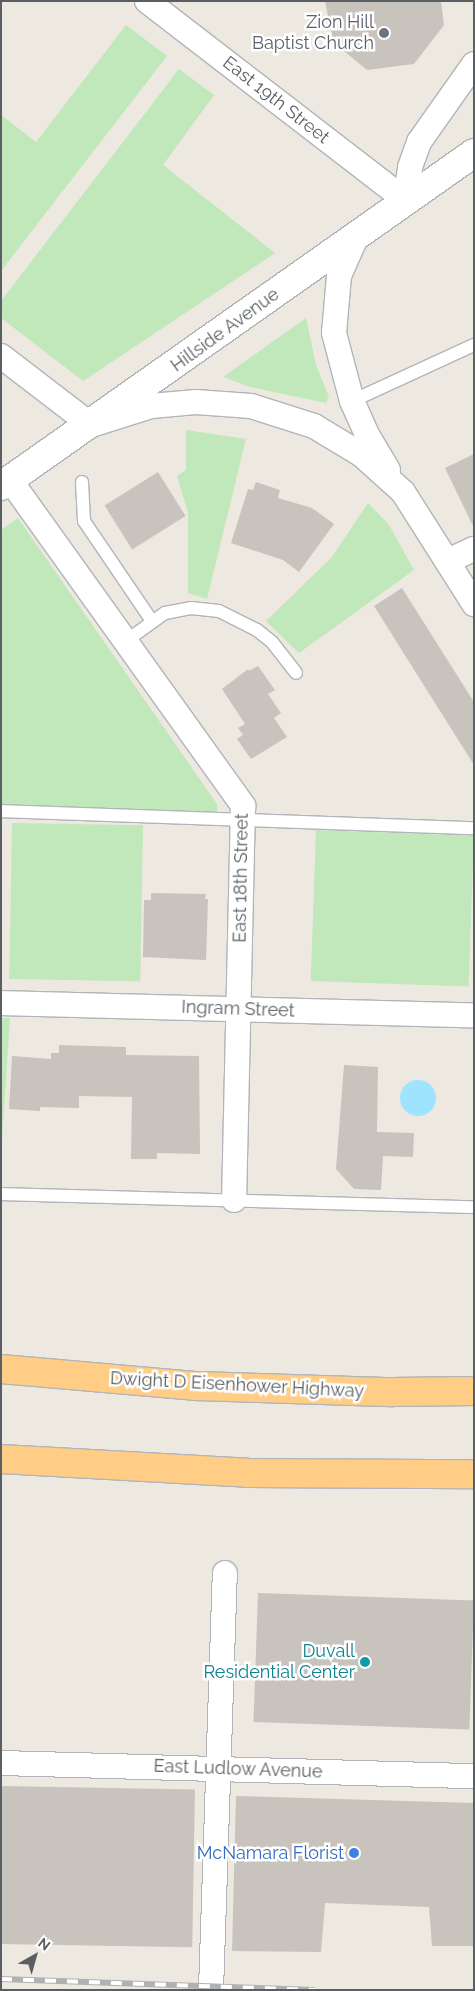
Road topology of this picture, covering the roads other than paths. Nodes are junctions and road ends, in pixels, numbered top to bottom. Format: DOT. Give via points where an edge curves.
graph roads {
  1 [pos="147,1"];
  2 [pos="474,64"];
  3 [pos="474,154"];
  4 [pos="405,200"];
  5 [pos="358,233"];
  6 [pos="474,345"];
  7 [pos="1,356"];
  8 [pos="352,400"];
  9 [pos="91,425"];
  10 [pos="82,482"];
  11 [pos="6,483"];
  12 [pos="402,492"];
  13 [pos="474,549"];
  14 [pos="448,561"];
  15 [pos="474,604"];
  16 [pos="152,621"];
  17 [pos="126,641"];
  18 [pos="296,673"];
  19 [pos="1,811"];
  20 [pos="243,818"];
  21 [pos="474,828"];
  22 [pos="1,1003"];
  23 [pos="238,1009"];
  24 [pos="474,1016"];
  25 [pos="1,1194"];
  26 [pos="234,1200"];
  27 [pos="474,1207"];
  28 [pos="1,1369"];
  29 [pos="474,1391"];
  30 [pos="1,1459"];
  31 [pos="474,1474"];
  32 [pos="225,1573"];
  33 [pos="1,1763"];
  34 [pos="218,1769"];
  35 [pos="474,1776"];
  36 [pos="211,1990"];
  1 -- 4 [label="street, East 19th Street"];
  2 -- 4 [label="street" via="424,133 410,167"];
  3 -- 4 [label="street, Hillside Avenue"];
  4 -- 5 [label="street, Hillside Avenue"];
  5 -- 8 [label="street" via="339,276 334,310 336,344"];
  5 -- 9 [label="street, Hillside Avenue"];
  6 -- 8 [label="lane"];
  7 -- 9 [label="street"];
  8 -- 12 [label="street" via="377,453"];
  9 -- 11 [label="street, Hillside Avenue"];
  9 -- 12 [label="street" via="129,412 174,403 251,406 314,426 344,442"];
  10 -- 16 [label="lane" via="84,521"];
  11 -- 17 [label="street, East 18th Street"];
  12 -- 14 [label="street"];
  13 -- 14 [label="street"];
  14 -- 15 [label="street"];
  16 -- 17 [label="lane"];
  16 -- 18 [label="lane" via="165,613 191,608 219,611 257,630 272,642"];
  17 -- 20 [label="street, East 18th Street" via="243,806"];
  19 -- 20 [label="lane"];
  20 -- 21 [label="lane"];
  20 -- 23 [label="street, East 18th Street"];
  22 -- 23 [label="street, Ingram Street"];
  23 -- 24 [label="street, Ingram Street"];
  23 -- 26 [label="street, East 18th Street"];
  25 -- 26 [label="lane"];
  26 -- 27 [label="lane"];
  28 -- 29 [label="highway, Dwight D Eisenhower Highway" via="197,1386"];
  30 -- 31 [label="highway" via="248,1473"];
  32 -- 34 [label="street"];
  33 -- 34 [label="street, East Ludlow Avenue"];
  34 -- 35 [label="street, East Ludlow Avenue"];
  34 -- 36 [label="street"];
}
